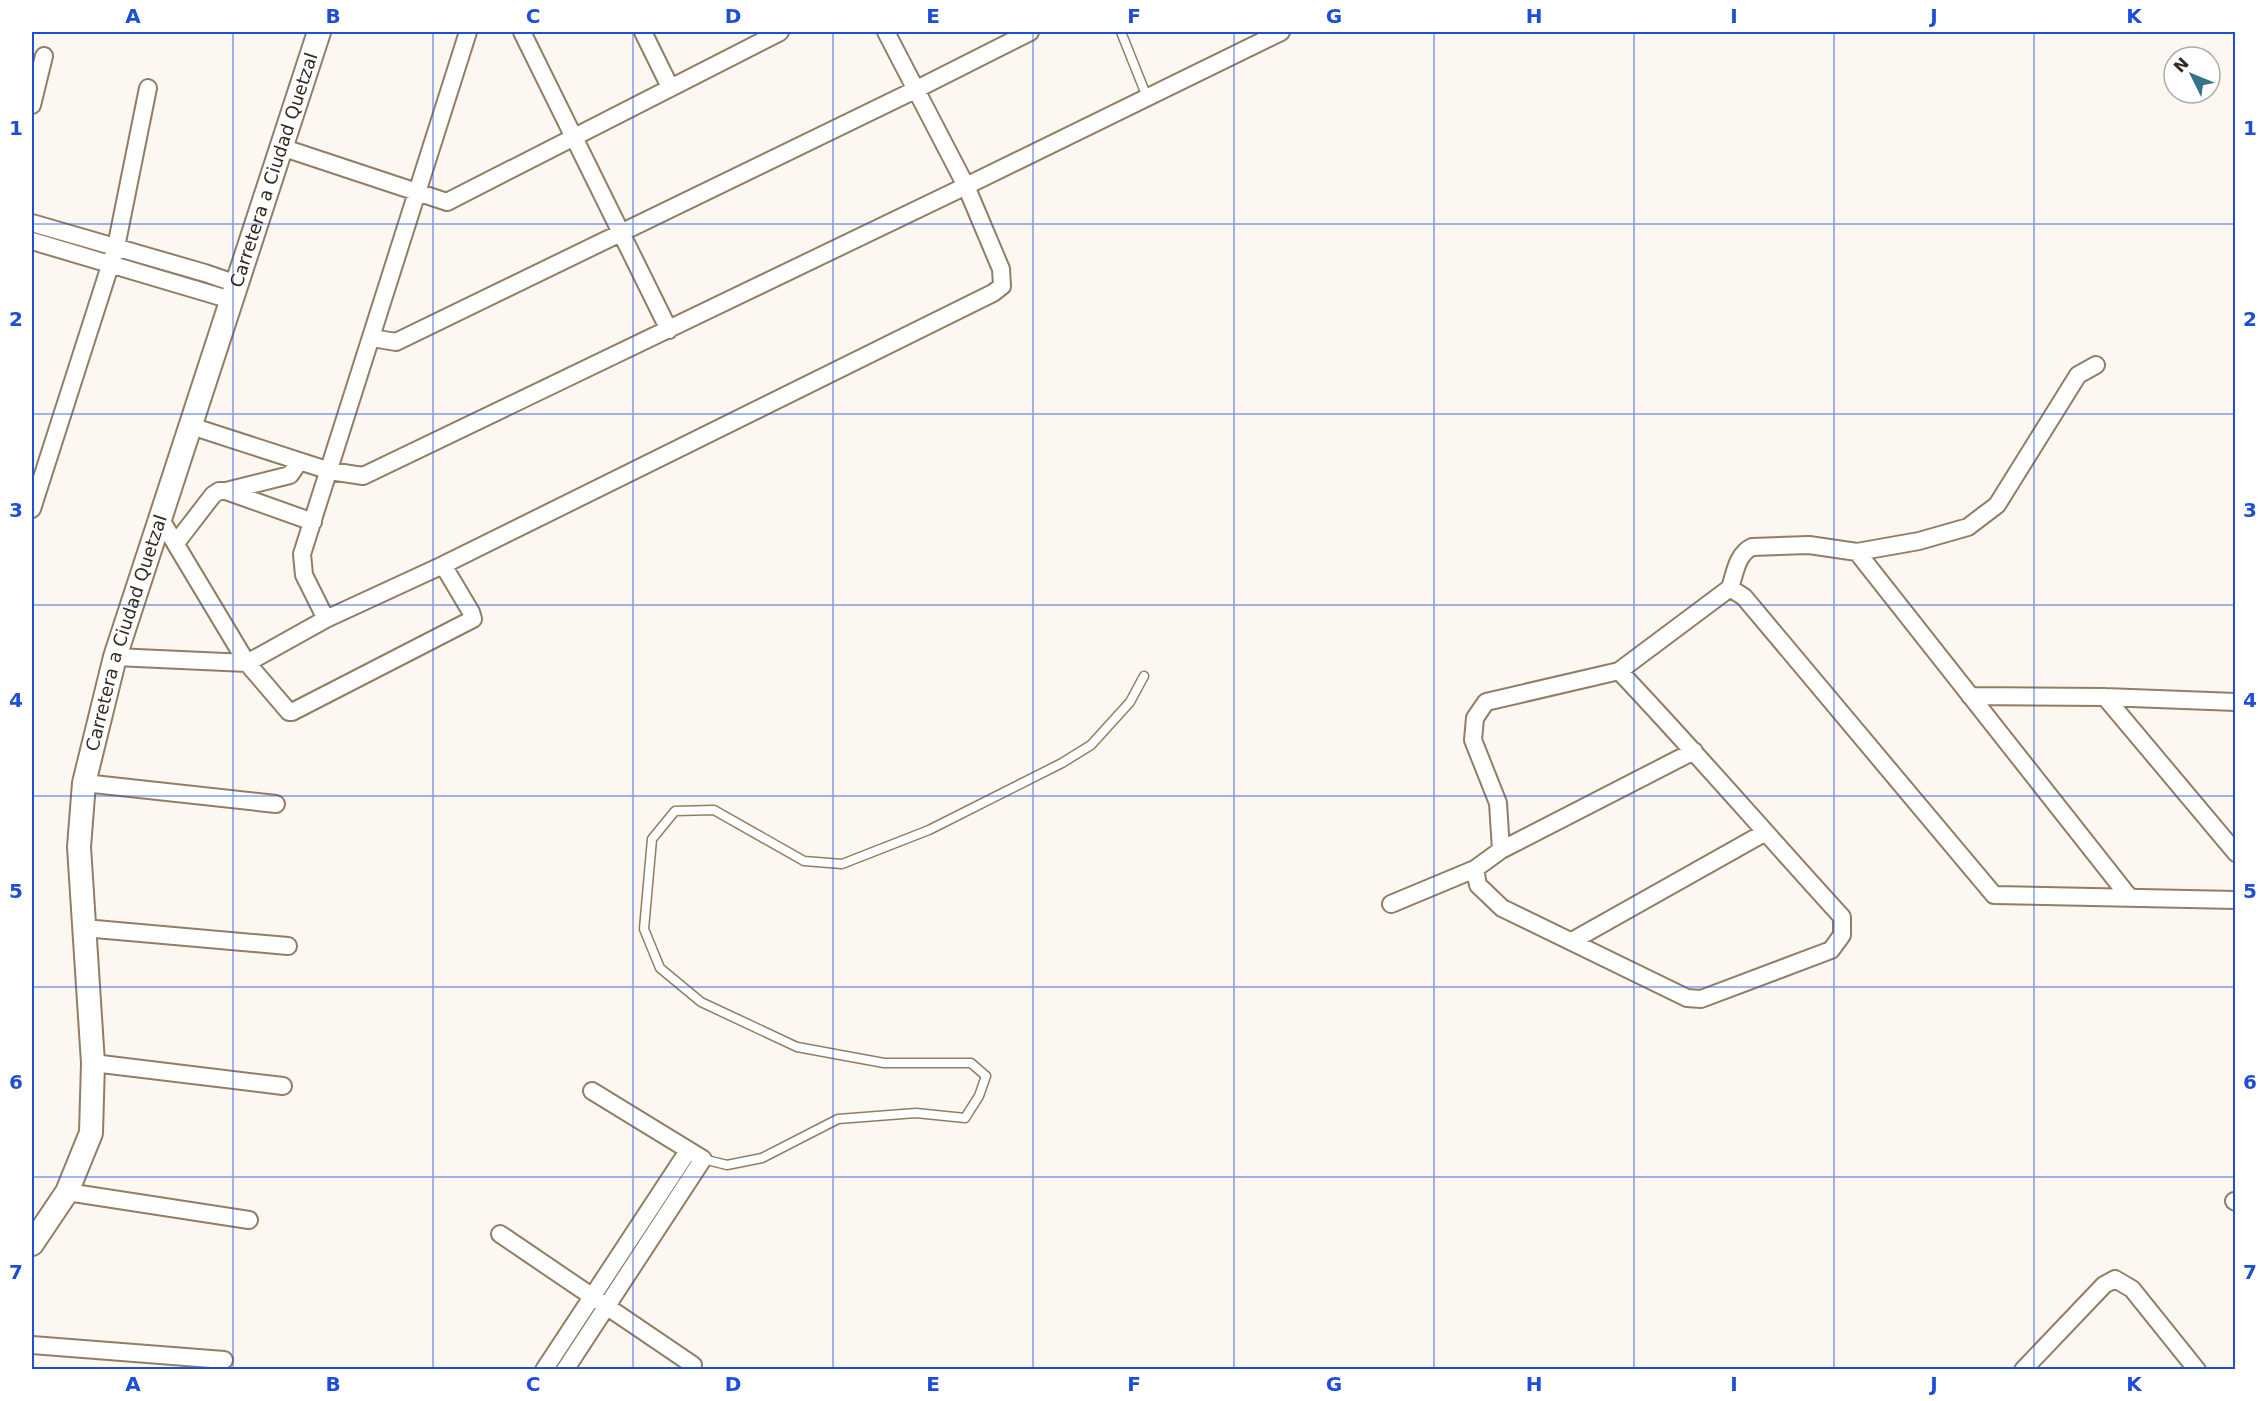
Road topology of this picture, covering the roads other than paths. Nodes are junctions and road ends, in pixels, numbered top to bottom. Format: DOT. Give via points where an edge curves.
graph roads {
  1 [pos="319,32"];
  2 [pos="468,32"];
  3 [pos="522,32"];
  4 [pos="643,32"];
  5 [pos="886,32"];
  6 [pos="1030,32"];
  7 [pos="1121,32"];
  8 [pos="1281,32"];
  9 [pos="772,33"];
  10 [pos="44,56"];
  11 [pos="670,87"];
  12 [pos="148,88"];
  13 [pos="915,90"];
  14 [pos="1147,98"];
  15 [pos="32,105"];
  16 [pos="573,136"];
  17 [pos="281,147"];
  18 [pos="966,186"];
  19 [pos="417,192"];
  20 [pos="32,223"];
  21 [pos="621,233"];
  22 [pos="32,241"];
  23 [pos="116,247"];
  24 [pos="111,264"];
  25 [pos="234,292"];
  26 [pos="669,330"];
  27 [pos="372,338"];
  28 [pos="2096,365"];
  29 [pos="191,426"];
  30 [pos="299,462"];
  31 [pos="330,471"];
  32 [pos="226,491"];
  33 [pos="32,509"];
  34 [pos="160,518"];
  35 [pos="313,522"];
  36 [pos="176,543"];
  37 [pos="1857,552"];
  38 [pos="443,564"];
  39 [pos="1730,588"];
  40 [pos="326,619"];
  41 [pos="115,657"];
  42 [pos="247,663"];
  43 [pos="1619,671"];
  44 [pos="1144,676"];
  45 [pos="1970,696"];
  46 [pos="2105,697"];
  47 [pos="2235,702"];
  48 [pos="1694,750"];
  49 [pos="84,783"];
  50 [pos="276,804"];
  51 [pos="1764,832"];
  52 [pos="1501,850"];
  53 [pos="2235,853"];
  54 [pos="1475,869"];
  55 [pos="2130,898"];
  56 [pos="2235,900"];
  57 [pos="1392,904"];
  58 [pos="84,928"];
  59 [pos="1572,941"];
  60 [pos="288,946"];
  61 [pos="93,1063"];
  62 [pos="283,1086"];
  63 [pos="592,1091"];
  64 [pos="688,1151"];
  65 [pos="704,1159"];
  66 [pos="67,1192"];
  67 [pos="249,1220"];
  68 [pos="500,1234"];
  69 [pos="32,1244"];
  70 [pos="592,1297"];
  71 [pos="606,1306"];
  72 [pos="32,1345"];
  73 [pos="224,1360"];
  74 [pos="693,1365"];
  75 [pos="2188,1366"];
  76 [pos="544,1370"];
  77 [pos="565,1370"];
  78 [pos="2023,1370"];
  1 -- 17 [label="main road, Carretera a Ciudad Quetzal"];
  2 -- 19 [label="street"];
  3 -- 16 [label="street"];
  4 -- 11 [label="street"];
  5 -- 13 [label="street"];
  6 -- 13 [label="street"];
  7 -- 14 [label="lane"];
  8 -- 14 [label="street"];
  9 -- 11 [label="street"];
  10 -- 15 [label="street"];
  11 -- 16 [label="street"];
  12 -- 23 [label="street"];
  13 -- 18 [label="street"];
  13 -- 21 [label="street"];
  14 -- 18 [label="street"];
  16 -- 19 [label="street" via="447,202"];
  16 -- 21 [label="street"];
  17 -- 19 [label="street"];
  17 -- 25 [label="main road, Carretera a Ciudad Quetzal"];
  18 -- 26 [label="street"];
  18 -- 38 [label="street" via="1001,269 1002,286 993,293"];
  19 -- 27 [label="street"];
  20 -- 23 [label="street"];
  21 -- 26 [label="street"];
  21 -- 27 [label="street" via="396,342"];
  22 -- 24 [label="street"];
  23 -- 24 [label="street"];
  23 -- 25 [label="street"];
  24 -- 25 [label="street"];
  24 -- 33 [label="street"];
  25 -- 29 [label="main road, Carretera a Ciudad Quetzal"];
  26 -- 31 [label="street" via="363,477"];
  27 -- 31 [label="street"];
  28 -- 37 [label="street" via="2078,375 1998,505 1968,527"];
  29 -- 30 [label="street"];
  29 -- 34 [label="main road, Carretera a Ciudad Quetzal"];
  30 -- 31 [label="street"];
  30 -- 32 [label="street" via="290,475"];
  31 -- 35 [label="street"];
  32 -- 35 [label="street"];
  32 -- 36 [label="street" via="213,495"];
  34 -- 36 [label="street"];
  34 -- 41 [label="main road, Carretera a Ciudad Quetzal"];
  35 -- 40 [label="street" via="302,554 304,574"];
  36 -- 42 [label="street"];
  37 -- 39 [label="street" via="1809,545 1752,547 1740,557"];
  37 -- 45 [label="street"];
  38 -- 40 [label="street"];
  38 -- 42 [label="street" via="473,619 467,624 292,712 285,709"];
  39 -- 43 [label="street"];
  39 -- 55 [label="street" via="1744,597 1994,895"];
  40 -- 42 [label="street"];
  41 -- 42 [label="street"];
  41 -- 49 [label="main road, Carretera a Ciudad Quetzal"];
  43 -- 48 [label="street"];
  43 -- 52 [label="street" via="1486,702 1475,718 1473,740 1498,803"];
  44 -- 65 [label="lane" via="1130,702 1091,745 929,830 842,864 804,861 714,810 675,811 652,839 644,929 660,968 701,1002 797,1047 884,1063 971,1063 986,1076 965,1118 916,1113 838,1119 762,1158 727,1165"];
  45 -- 46 [label="street"];
  45 -- 55 [label="street"];
  46 -- 47 [label="street"];
  46 -- 53 [label="street"];
  48 -- 51 [label="street"];
  48 -- 52 [label="street"];
  49 -- 50 [label="street"];
  49 -- 58 [label="main road, Carretera a Ciudad Quetzal" via="79,847"];
  51 -- 59 [label="street"];
  51 -- 59 [label="street" via="1842,917 1842,935 1832,950 1701,999 1687,998"];
  52 -- 54 [label="street"];
  54 -- 57 [label="street"];
  54 -- 59 [label="street" via="1478,885 1502,908"];
  55 -- 56 [label="street"];
  58 -- 60 [label="street"];
  58 -- 61 [label="main road, Carretera a Ciudad Quetzal"];
  61 -- 62 [label="street"];
  61 -- 66 [label="main road, Carretera a Ciudad Quetzal" via="91,1133"];
  63 -- 64 [label="street"];
  64 -- 65 [label="street"];
  64 -- 70 [label="street"];
  65 -- 71 [label="street"];
  66 -- 67 [label="street"];
  66 -- 69 [label="main road, Carretera a Ciudad Quetzal"];
  68 -- 70 [label="street"];
  70 -- 71 [label="street"];
  70 -- 76 [label="street"];
  71 -- 74 [label="street"];
  71 -- 77 [label="street"];
  72 -- 73 [label="street"];
  75 -- 78 [label="street" via="2132,1289 2115,1278"];
}
